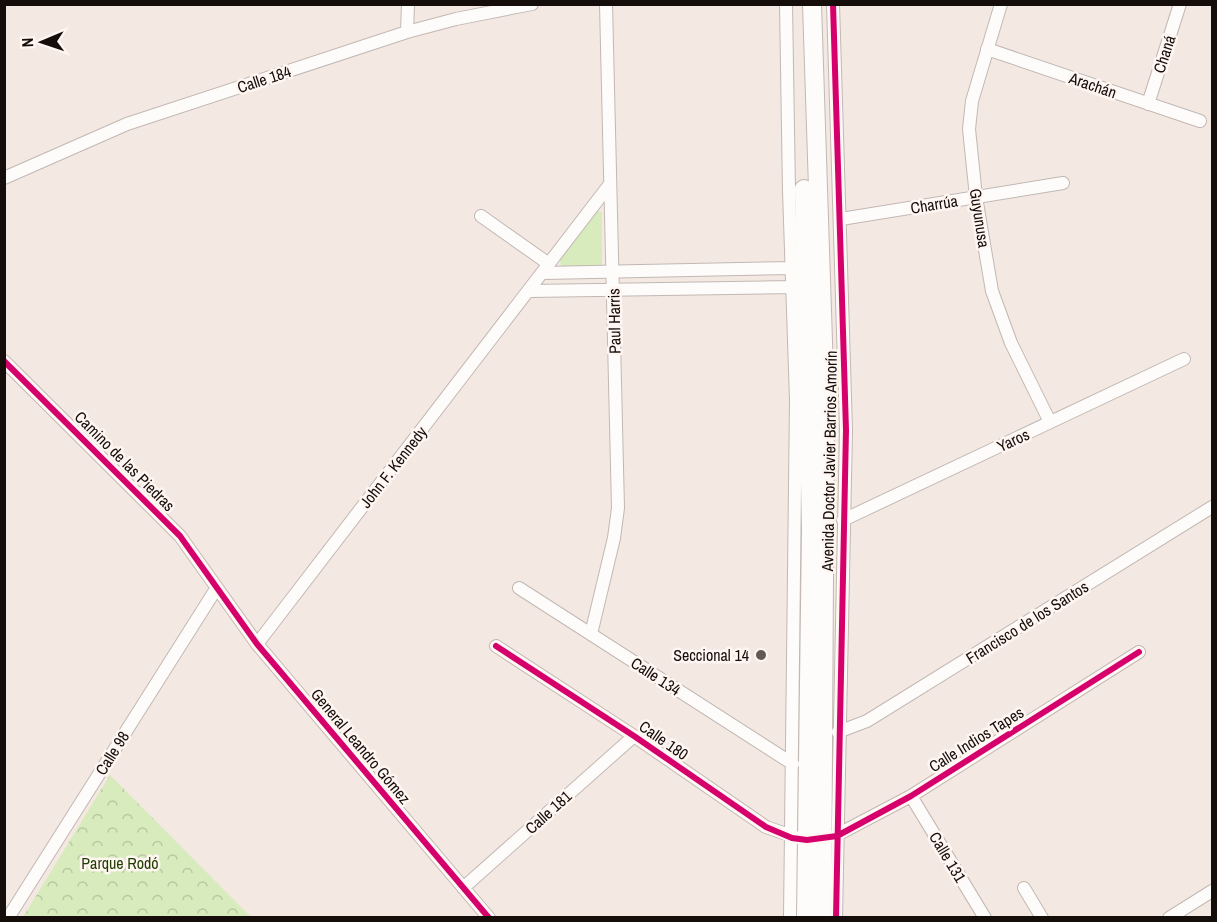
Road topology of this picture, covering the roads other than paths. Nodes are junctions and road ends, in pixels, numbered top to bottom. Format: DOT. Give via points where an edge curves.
graph roads {
  1 [pos="408,4"];
  2 [pos="532,4"];
  3 [pos="606,4"];
  4 [pos="786,4"];
  5 [pos="800,4"];
  6 [pos="812,4"];
  7 [pos="833,4"];
  8 [pos="1001,4"];
  9 [pos="1180,4"];
  10 [pos="407,32"];
  11 [pos="987,50"];
  12 [pos="1148,104"];
  13 [pos="1200,121"];
  14 [pos="4,178"];
  15 [pos="1063,183"];
  16 [pos="610,184"];
  17 [pos="976,197"];
  18 [pos="481,216"];
  19 [pos="841,219"];
  20 [pos="546,268"];
  21 [pos="612,271"];
  22 [pos="802,278"];
  23 [pos="613,290"];
  24 [pos="529,291"];
  25 [pos="1184,359"];
  26 [pos="4,362"];
  27 [pos="1050,422"];
  28 [pos="1212,507"];
  29 [pos="843,520"];
  30 [pos="519,588"];
  31 [pos="216,589"];
  32 [pos="591,634"];
  33 [pos="257,644"];
  34 [pos="496,646"];
  35 [pos="1139,652"];
  36 [pos="838,732"];
  37 [pos="634,736"];
  38 [pos="794,764"];
  39 [pos="911,796"];
  40 [pos="814,838"];
  41 [pos="463,888"];
  42 [pos="1024,888"];
  43 [pos="1212,891"];
  44 [pos="8,918"];
  45 [pos="489,918"];
  46 [pos="790,918"];
  47 [pos="806,918"];
  48 [pos="822,918"];
  49 [pos="836,918"];
  50 [pos="985,918"];
  51 [pos="1042,918"];
  52 [pos="1169,918"];
  1 -- 10 [label="street"];
  2 -- 10 [label="street, Calle 184"];
  3 -- 16 [label="street, Paul Harris"];
  4 -- 22 [label="street, Avenida Doctor Javier Barrios Amorín"];
  5 -- 22 [label="highway, Avenida Doctor Javier Barrios Amorín"];
  6 -- 22 [label="highway, Avenida Doctor Javier Barrios Amorín" via="816,200"];
  7 -- 19 [label="street, Avenida Doctor Javier Barrios Amorín"];
  8 -- 11 [label="street, Guyunusa"];
  9 -- 12 [label="street, Chaná"];
  10 -- 14 [label="street, Calle 184" via="127,124"];
  11 -- 12 [label="street, Arachán"];
  11 -- 17 [label="street, Guyunusa" via="972,101 969,129"];
  12 -- 13 [label="street, Arachán"];
  15 -- 17 [label="street, Charrúa"];
  16 -- 20 [label="street, John F. Kennedy"];
  16 -- 21 [label="street, Paul Harris"];
  17 -- 19 [label="street, Charrúa"];
  17 -- 27 [label="street, Guyunusa" via="992,291 1011,343"];
  18 -- 20 [label="street"];
  19 -- 29 [label="street, Avenida Doctor Javier Barrios Amorín" via="846,430"];
  20 -- 21 [label="street"];
  20 -- 24 [label="street, John F. Kennedy"];
  21 -- 22 [label="street"];
  21 -- 23 [label="street, Paul Harris"];
  22 -- 23 [label="street"];
  22 -- 38 [label="street, Avenida Doctor Javier Barrios Amorín" via="796,400"];
  22 -- 40 [label="highway, Avenida Doctor Javier Barrios Amorín" via="811,529"];
  23 -- 24 [label="street"];
  23 -- 32 [label="street, Paul Harris" via="618,508"];
  24 -- 33 [label="street, John F. Kennedy"];
  25 -- 27 [label="street, Yaros"];
  26 -- 31 [label="street, Camino de las Piedras" via="166,521 196,556"];
  27 -- 29 [label="street, Yaros"];
  28 -- 36 [label="street, Francisco de los Santos" via="867,721"];
  29 -- 36 [label="street, Avenida Doctor Javier Barrios Amorín"];
  30 -- 32 [label="street, Calle 134"];
  31 -- 33 [label="street, General Leandro Gómez"];
  31 -- 44 [label="street, Calle 98"];
  32 -- 38 [label="street, Calle 134"];
  33 -- 41 [label="street, General Leandro Gómez"];
  34 -- 37 [label="street, Calle 180"];
  35 -- 39 [label="street, Calle Indios Tapes"];
  36 -- 40 [label="street, Avenida Doctor Javier Barrios Amorín"];
  37 -- 40 [label="street, Calle 180" via="766,827"];
  37 -- 41 [label="street, Calle 181"];
  38 -- 40 [label="street, Avenida Doctor Javier Barrios Amorín"];
  39 -- 40 [label="street, Calle Indios Tapes"];
  39 -- 50 [label="street, Calle 131"];
  40 -- 46 [label="street, Avenida Doctor Javier Barrios Amorín"];
  40 -- 47 [label="highway, Avenida Doctor Javier Barrios Amorín"];
  40 -- 48 [label="highway, Avenida Doctor Javier Barrios Amorín"];
  40 -- 49 [label="street, Avenida Doctor Javier Barrios Amorín"];
  41 -- 45 [label="street, General Leandro Gómez"];
  42 -- 51 [label="street"];
  43 -- 52 [label="street"];
}
